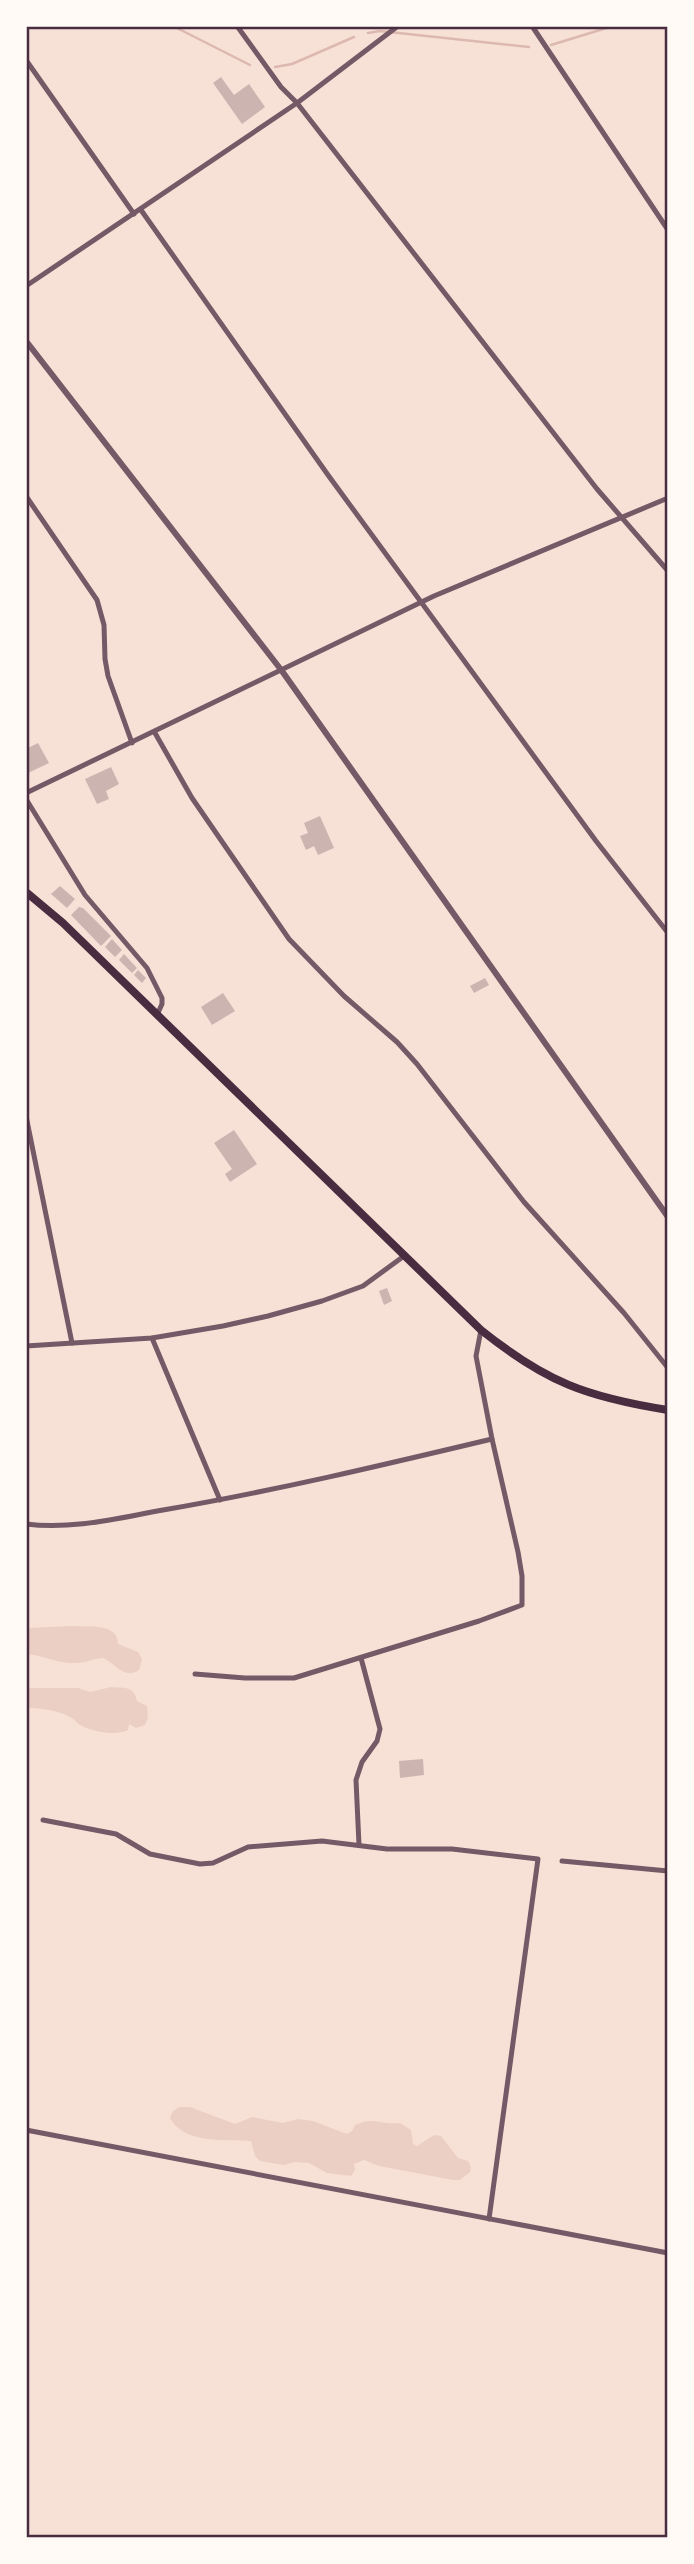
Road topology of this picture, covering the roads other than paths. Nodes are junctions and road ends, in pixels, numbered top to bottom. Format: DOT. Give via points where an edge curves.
graph roads {
  1 [pos="237,26"];
  2 [pos="398,26"];
  3 [pos="533,26"];
  4 [pos="26,60"];
  5 [pos="297,103"];
  6 [pos="141,210"];
  7 [pos="134,214"];
  8 [pos="668,230"];
  9 [pos="26,286"];
  10 [pos="26,341"];
  11 [pos="26,496"];
  12 [pos="668,498"];
  13 [pos="620,517"];
  14 [pos="668,571"];
  15 [pos="423,602"];
  16 [pos="282,671"];
  17 [pos="155,733"];
  18 [pos="132,743"];
  19 [pos="26,793"];
  20 [pos="26,799"];
  21 [pos="26,892"];
  22 [pos="668,933"];
  23 [pos="157,1015"];
  24 [pos="26,1116"];
  25 [pos="668,1217"];
  26 [pos="404,1256"];
  27 [pos="481,1330"];
  28 [pos="152,1338"];
  29 [pos="72,1343"];
  30 [pos="26,1346"];
  31 [pos="668,1368"];
  32 [pos="668,1410"];
  33 [pos="492,1439"];
  34 [pos="220,1500"];
  35 [pos="26,1524"];
  36 [pos="360,1658"];
  37 [pos="195,1674"];
  38 [pos="43,1821"];
  39 [pos="359,1845"];
  40 [pos="562,1861"];
  41 [pos="668,1871"];
  42 [pos="26,2130"];
  43 [pos="489,2219"];
  44 [pos="668,2253"];
  1 -- 5 [label="street"];
  2 -- 5 [label="street"];
  3 -- 8 [label="street"];
  4 -- 7 [label="street"];
  5 -- 6 [label="street"];
  5 -- 13 [label="street"];
  6 -- 7 [label="street"];
  6 -- 15 [label="street"];
  7 -- 9 [label="street"];
  10 -- 16 [label="street"];
  11 -- 18 [label="street" via="97,600 108,676"];
  12 -- 13 [label="street"];
  13 -- 14 [label="street"];
  13 -- 15 [label="street"];
  15 -- 16 [label="street"];
  15 -- 22 [label="street"];
  16 -- 17 [label="street"];
  16 -- 25 [label="street"];
  17 -- 18 [label="street"];
  17 -- 31 [label="street" via="199,808 289,939 417,1064 523,1202"];
  18 -- 19 [label="street"];
  20 -- 23 [label="street" via="85,895 147,968 162,998"];
  21 -- 23 [label="main road"];
  23 -- 26 [label="main road"];
  24 -- 29 [label="street"];
  26 -- 27 [label="main road"];
  26 -- 28 [label="street" via="363,1286 323,1301"];
  27 -- 32 [label="main road" via="528,1366 567,1385 608,1399"];
  27 -- 33 [label="street" via="476,1356"];
  28 -- 29 [label="street"];
  28 -- 34 [label="street"];
  29 -- 30 [label="street"];
  33 -- 34 [label="street"];
  33 -- 36 [label="street" via="519,1552 522,1605"];
  34 -- 35 [label="street" via="81,1524"];
  36 -- 37 [label="street" via="294,1678"];
  36 -- 39 [label="street" via="380,1728 358,1771"];
  38 -- 39 [label="street" via="116,1834 150,1854 200,1864 259,1844 323,1841"];
  39 -- 43 [label="street" via="538,1859"];
  40 -- 41 [label="street"];
  42 -- 43 [label="street"];
  43 -- 44 [label="street"];
}
